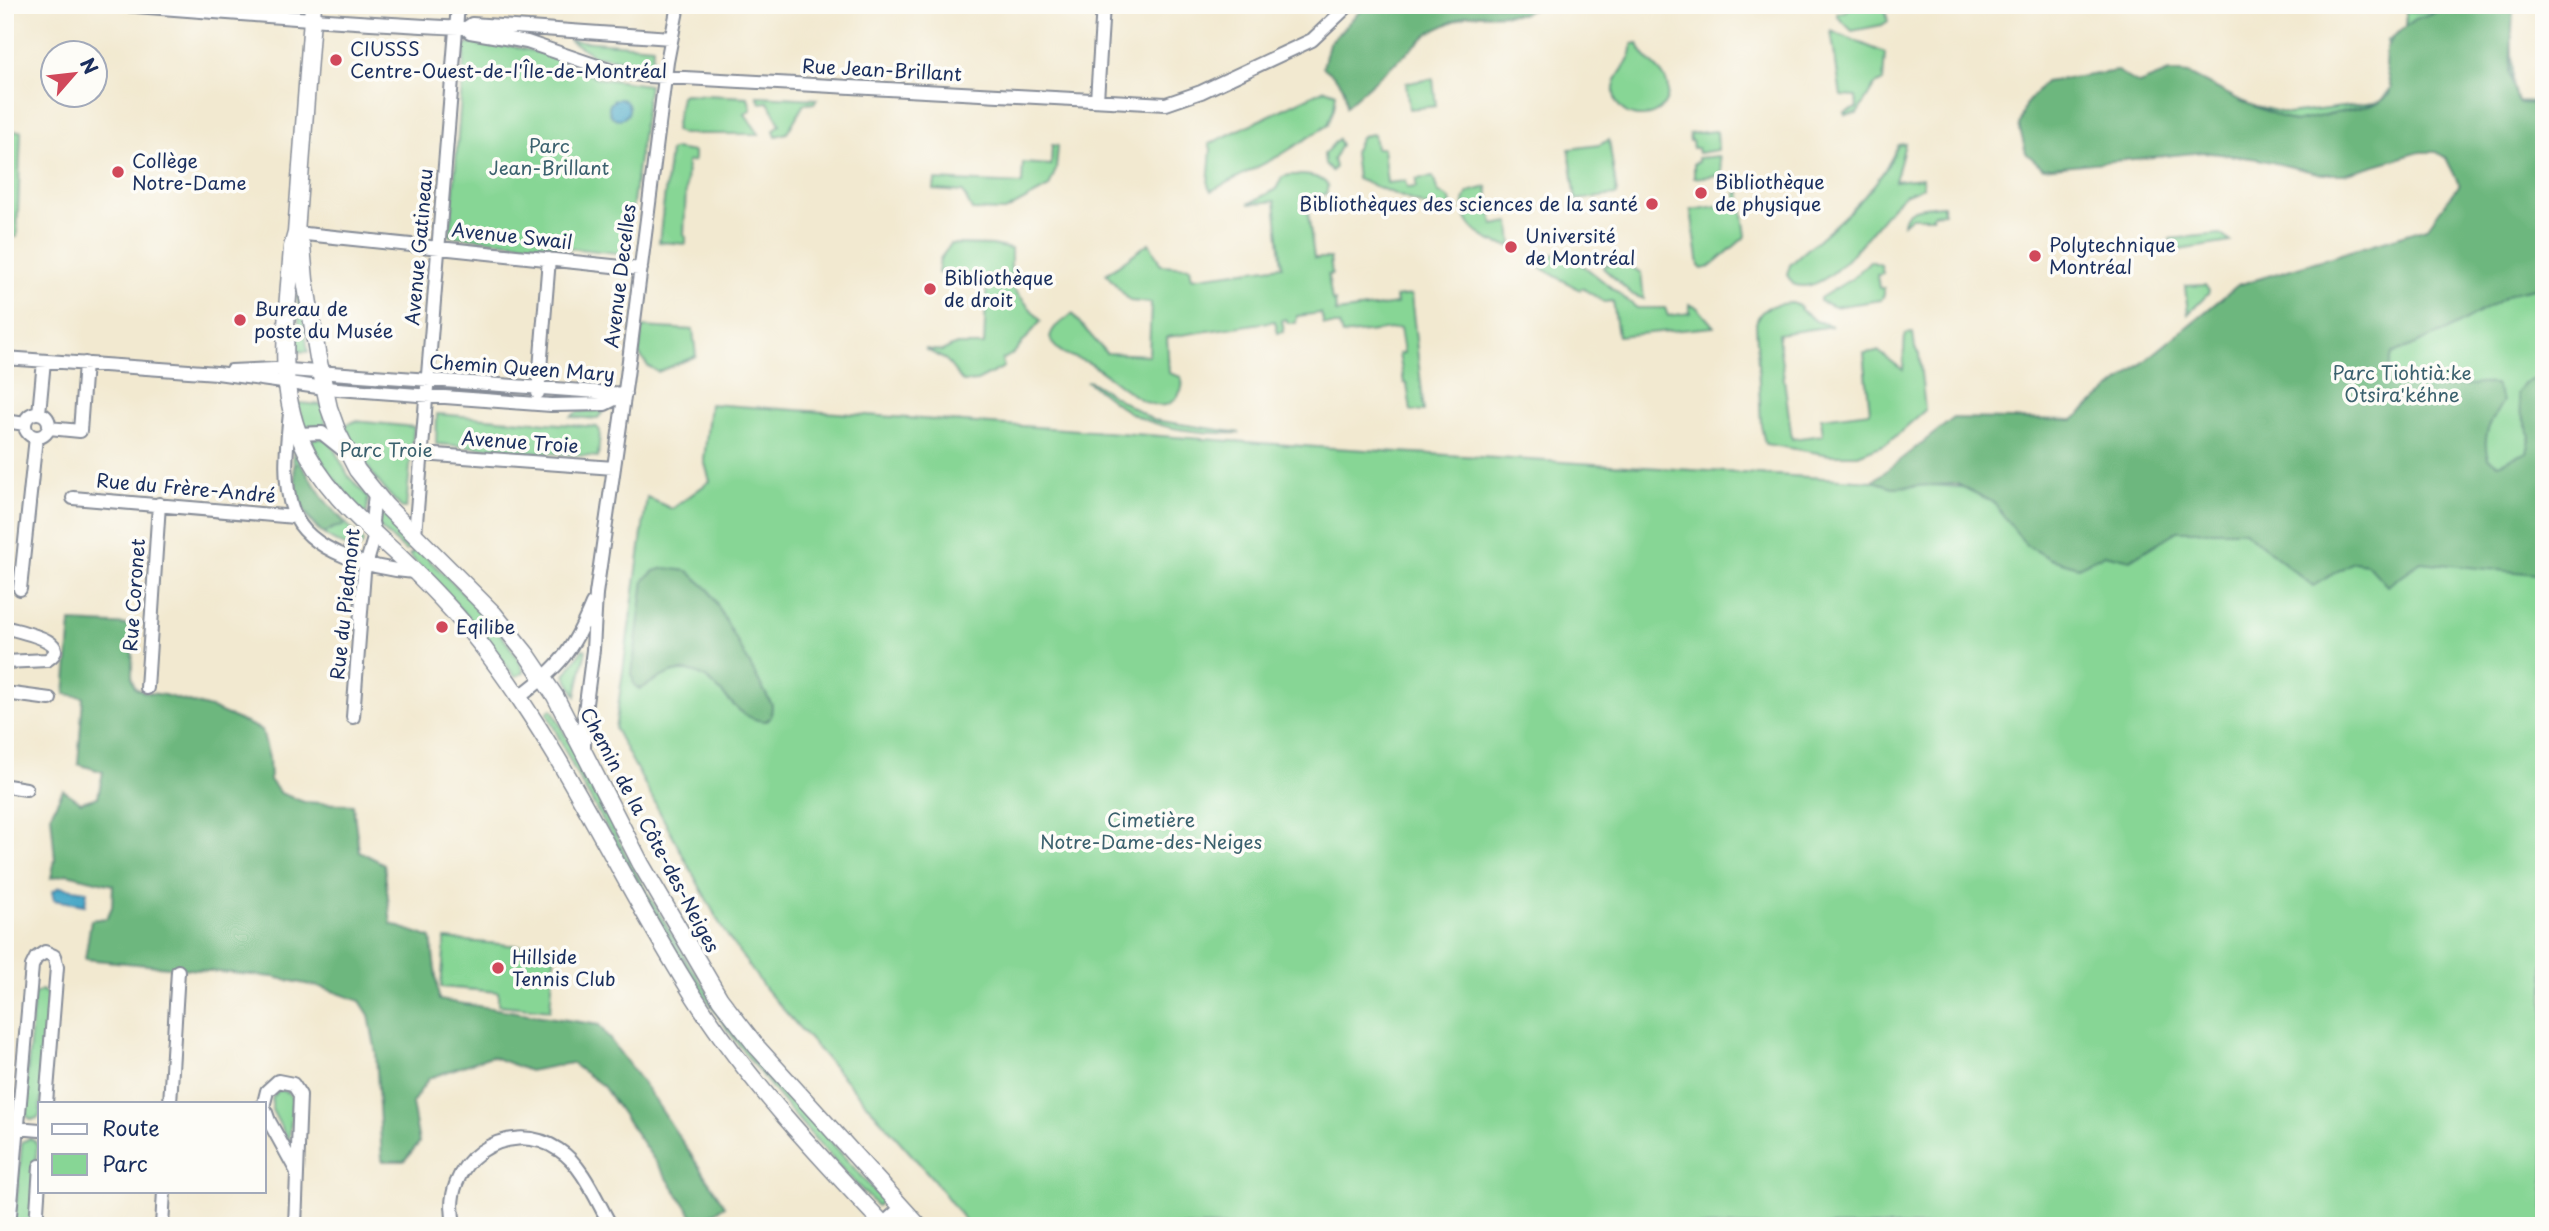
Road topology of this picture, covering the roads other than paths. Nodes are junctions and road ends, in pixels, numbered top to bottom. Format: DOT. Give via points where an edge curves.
graph roads {
  1 [pos="123,5"];
  2 [pos="458,5"];
  3 [pos="678,5"];
  4 [pos="1104,5"];
  5 [pos="1346,6"];
  6 [pos="313,12"];
  7 [pos="461,27"];
  8 [pos="554,30"];
  9 [pos="671,38"];
  10 [pos="576,59"];
  11 [pos="665,78"];
  12 [pos="1097,100"];
  13 [pos="296,233"];
  14 [pos="438,247"];
  15 [pos="549,259"];
  16 [pos="640,269"];
  17 [pos="5,358"];
  18 [pos="44,361"];
  19 [pos="85,363"];
  20 [pos="286,376"];
  21 [pos="323,380"];
  22 [pos="427,381"];
  23 [pos="539,387"];
  24 [pos="625,394"];
  25 [pos="426,396"];
  26 [pos="537,404"];
  27 [pos="290,411"];
  28 [pos="39,413"];
  29 [pos="5,421"];
  30 [pos="25,424"];
  31 [pos="50,428"];
  32 [pos="299,434"];
  33 [pos="36,438"];
  34 [pos="348,454"];
  35 [pos="422,454"];
  36 [pos="614,468"];
  37 [pos="375,494"];
  38 [pos="74,498"];
  39 [pos="159,504"];
  40 [pos="295,517"];
  41 [pos="375,535"];
  42 [pos="415,535"];
  43 [pos="366,563"];
  44 [pos="415,572"];
  45 [pos="20,589"];
  46 [pos="596,594"];
  47 [pos="5,628"];
  48 [pos="5,662"];
  49 [pos="544,678"];
  50 [pos="147,688"];
  51 [pos="5,693"];
  52 [pos="519,696"];
  53 [pos="50,699"];
  54 [pos="354,717"];
  55 [pos="584,753"];
  56 [pos="7,786"];
  57 [pos="26,789"];
  58 [pos="178,971"];
  59 [pos="31,978"];
  60 [pos="56,980"];
  61 [pos="46,1102"];
  62 [pos="170,1102"];
  63 [pos="265,1102"];
  64 [pos="266,1111"];
  65 [pos="12,1128"];
  66 [pos="38,1130"];
  67 [pos="297,1172"];
  68 [pos="38,1192"];
  69 [pos="164,1192"];
  70 [pos="902,1207"];
  71 [pos="883,1225"];
  72 [pos="9,1226"];
  73 [pos="36,1226"];
  74 [pos="162,1226"];
  75 [pos="295,1226"];
  76 [pos="455,1226"];
  77 [pos="611,1226"];
  78 [pos="919,1226"];
  1 -- 6 [label="street"];
  2 -- 7 [label="street, Avenue Gatineau"];
  3 -- 9 [label="street, Avenue Decelles"];
  4 -- 12 [label="street"];
  5 -- 12 [label="street, Rue Jean-Brillant" via="1312,40 1183,100 1166,104"];
  6 -- 7 [label="street"];
  6 -- 13 [label="main road, Chemin de la Côte-des-Neiges"];
  7 -- 8 [label="street"];
  7 -- 10 [label="street, Rue Jean-Brillant" via="527,41"];
  7 -- 14 [label="street, Avenue Gatineau"];
  8 -- 9 [label="street"];
  8 -- 10 [label="street" via="557,41"];
  9 -- 11 [label="street, Avenue Decelles"];
  10 -- 11 [label="street, Rue Jean-Brillant" via="612,71"];
  11 -- 12 [label="street, Rue Jean-Brillant"];
  11 -- 16 [label="street, Avenue Decelles"];
  13 -- 14 [label="street, Avenue Swail"];
  13 -- 20 [label="main road, Chemin de la Côte-des-Neiges"];
  13 -- 21 [label="main road, Chemin de la Côte-des-Neiges" via="302,246"];
  14 -- 15 [label="street, Avenue Swail"];
  14 -- 22 [label="street, Avenue Gatineau"];
  15 -- 16 [label="street, Avenue Swail"];
  15 -- 23 [label="street"];
  16 -- 24 [label="street, Avenue Decelles"];
  17 -- 18 [label="street, Chemin Queen Mary"];
  18 -- 19 [label="street, Chemin Queen Mary"];
  18 -- 28 [label="street"];
  19 -- 20 [label="street, Chemin Queen Mary"];
  19 -- 31 [label="street" via="80,431"];
  20 -- 21 [label="street, Chemin Queen Mary"];
  20 -- 27 [label="main road, Chemin de la Côte-des-Neiges"];
  21 -- 22 [label="street, Chemin Queen Mary"];
  21 -- 25 [label="street, Chemin Queen Mary"];
  21 -- 34 [label="main road, Chemin de la Côte-des-Neiges"];
  22 -- 23 [label="street, Chemin Queen Mary"];
  22 -- 25 [label="street, Avenue Gatineau"];
  23 -- 24 [label="street, Chemin Queen Mary"];
  23 -- 26 [label="street"];
  24 -- 26 [label="street, Chemin Queen Mary" via="605,404"];
  24 -- 36 [label="street, Avenue Decelles"];
  25 -- 26 [label="street, Chemin Queen Mary"];
  25 -- 35 [label="street, Avenue Gatineau"];
  27 -- 32 [label="main road, Chemin de la Côte-des-Neiges"];
  27 -- 40 [label="street, Chemin de la Côte-des-Neiges" via="286,451"];
  28 -- 30 [label="street" via="28,416"];
  28 -- 31 [label="street" via="46,416"];
  29 -- 30 [label="street"];
  30 -- 33 [label="street"];
  31 -- 33 [label="street"];
  32 -- 34 [label="street, Chemin de la Côte-des-Neiges" via="324,434"];
  32 -- 41 [label="main road, Chemin de la Côte-des-Neiges" via="325,481"];
  33 -- 45 [label="street"];
  34 -- 37 [label="main road, Chemin de la Côte-des-Neiges"];
  35 -- 36 [label="street, Avenue Troie"];
  35 -- 42 [label="street, Avenue Gatineau"];
  36 -- 46 [label="street, Avenue Decelles"];
  37 -- 41 [label="street, Rue du Piedmont"];
  37 -- 42 [label="main road, Chemin de la Côte-des-Neiges"];
  38 -- 39 [label="street, Rue du Frère-André"];
  39 -- 40 [label="street, Rue du Frère-André"];
  39 -- 50 [label="street, Rue Coronet"];
  40 -- 43 [label="street" via="323,546"];
  41 -- 43 [label="street, Rue du Piedmont"];
  41 -- 44 [label="main road, Chemin de la Côte-des-Neiges"];
  42 -- 49 [label="main road, Chemin de la Côte-des-Neiges" via="500,622"];
  43 -- 44 [label="street"];
  43 -- 54 [label="street, Rue du Piedmont"];
  44 -- 52 [label="main road, Chemin de la Côte-des-Neiges" via="478,641"];
  46 -- 49 [label="street, Avenue Decelles" via="574,644"];
  46 -- 55 [label="street, Avenue Decelles"];
  47 -- 48 [label="street" via="46,639 55,650 47,660"];
  49 -- 52 [label="street, Avenue Decelles"];
  49 -- 55 [label="main road, Chemin de la Côte-des-Neiges"];
  51 -- 53 [label="street"];
  52 -- 71 [label="main road, Chemin de la Côte-des-Neiges" via="717,1032 811,1148"];
  55 -- 70 [label="main road, Chemin de la Côte-des-Neiges" via="637,857 720,999"];
  56 -- 57 [label="street"];
  58 -- 62 [label="street"];
  59 -- 60 [label="street"];
  59 -- 60 [label="street" via="36,958 45,952 57,962"];
  59 -- 65 [label="street"];
  60 -- 61 [label="street"];
  63 -- 67 [label="street" via="276,1082 290,1082 298,1090"];
  64 -- 67 [label="street"];
  65 -- 66 [label="street"];
  65 -- 72 [label="street"];
  67 -- 75 [label="street"];
  68 -- 73 [label="street"];
  69 -- 74 [label="street"];
  70 -- 71 [label="street"];
  70 -- 78 [label="main road, Chemin de la Côte-des-Neiges"];
  76 -- 77 [label="street" via="453,1193 466,1165 487,1146 519,1137 545,1142 566,1155"];
}
